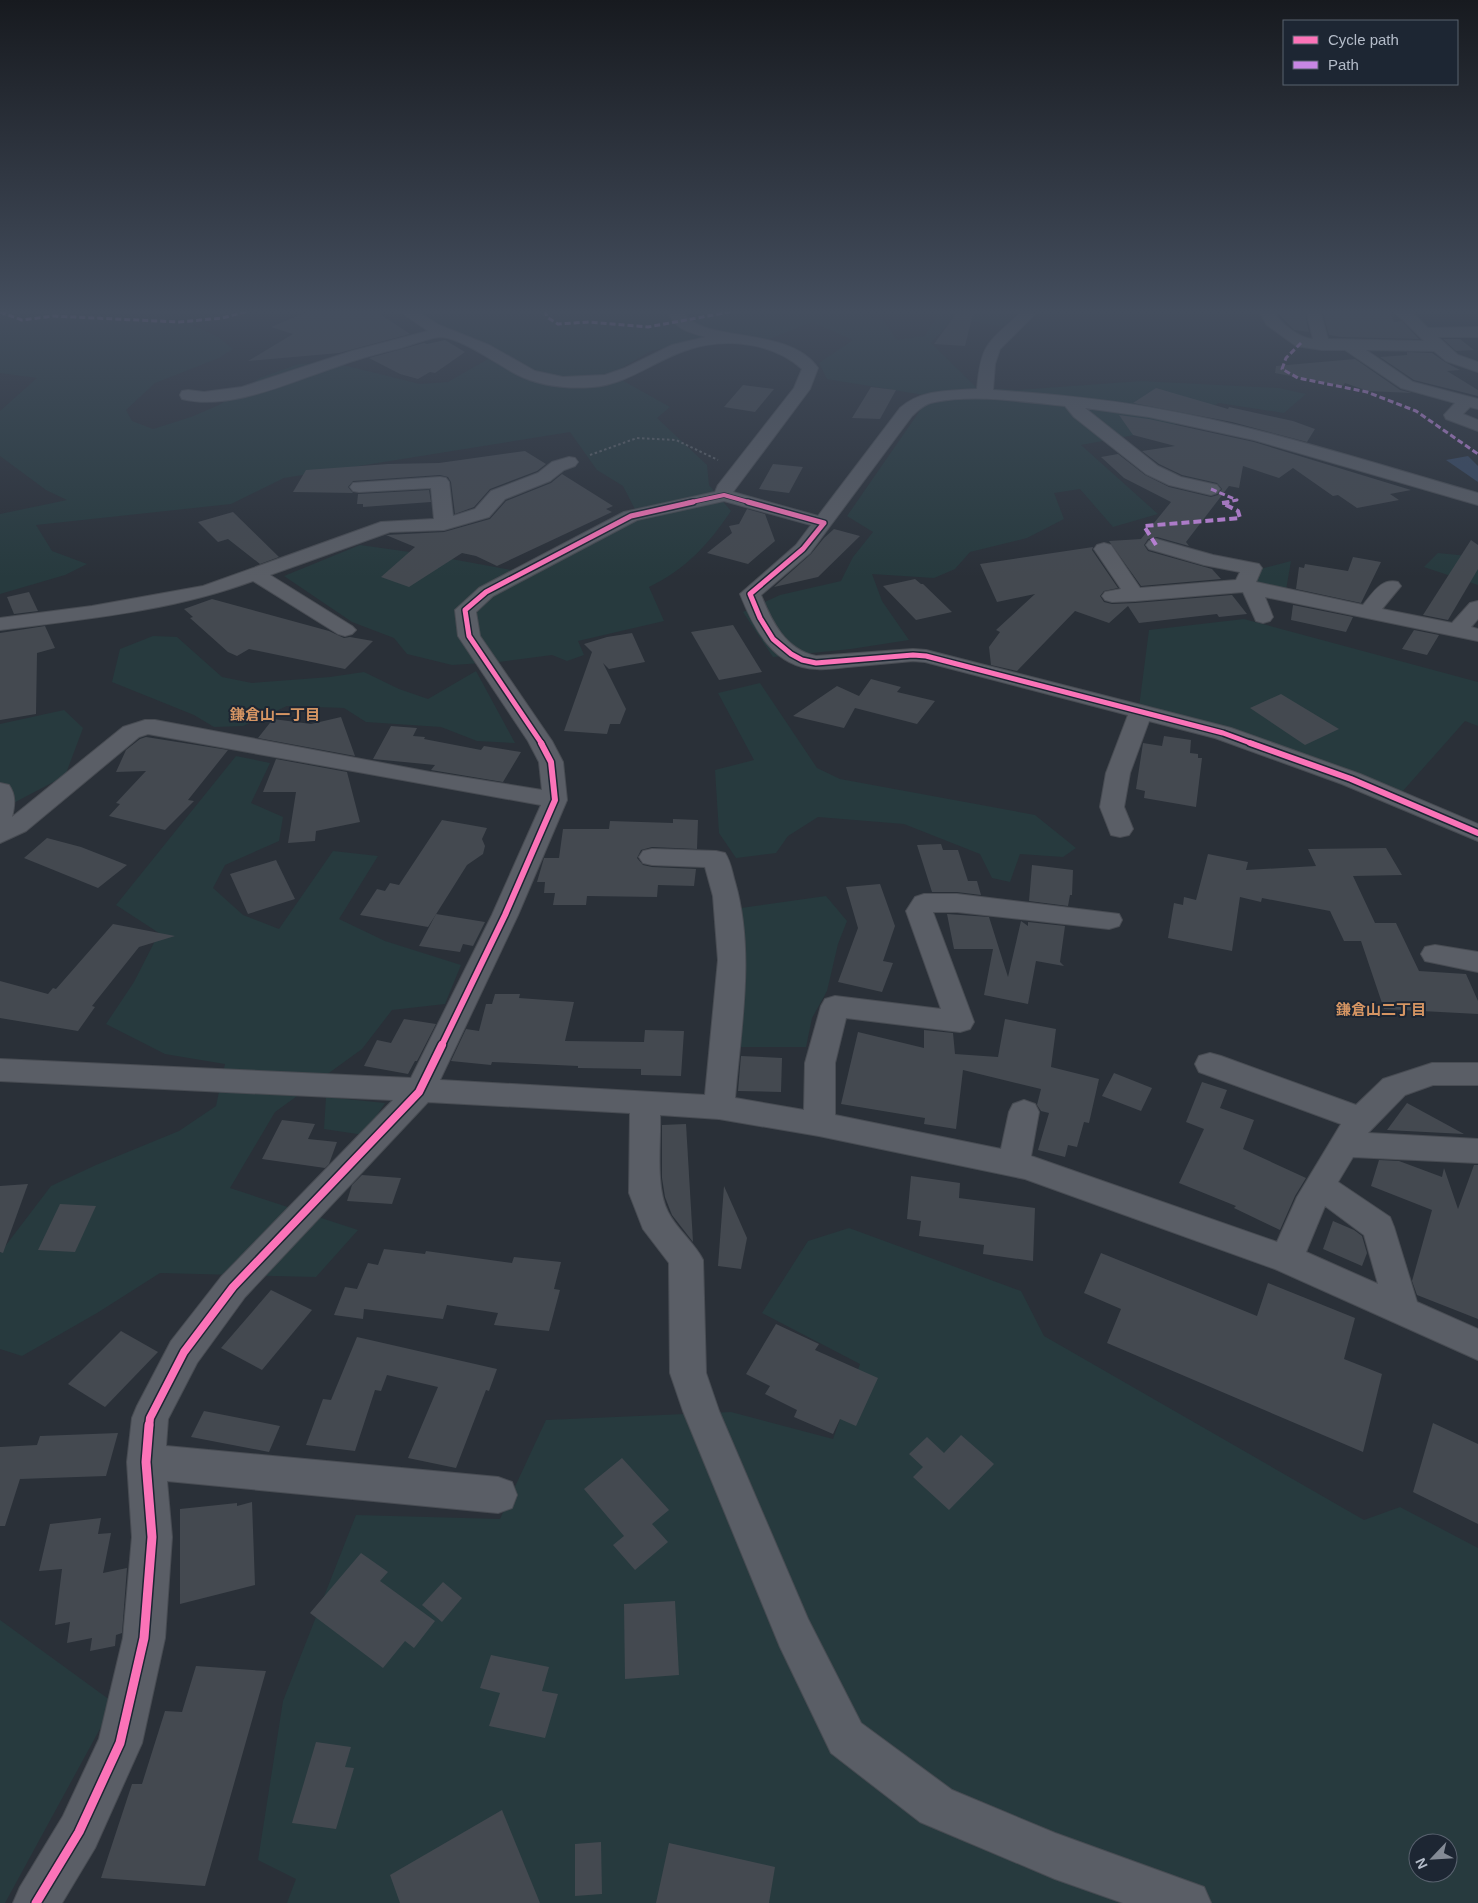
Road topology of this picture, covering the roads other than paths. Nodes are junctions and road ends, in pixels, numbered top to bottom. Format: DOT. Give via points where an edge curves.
graph roads {
  1 [pos="794,399"];
  2 [pos="926,399"];
  3 [pos="1036,399"];
  4 [pos="1460,399"];
  5 [pos="1070,402"];
  6 [pos="1473,402"];
  7 [pos="1478,426"];
  8 [pos="569,462"];
  9 [pos="359,488"];
  10 [pos="1211,489"];
  11 [pos="724,495"];
  12 [pos="1478,498"];
  13 [pos="824,523"];
  14 [pos="444,524"];
  15 [pos="1156,545"];
  16 [pos="1104,549"];
  17 [pos="253,574"];
  18 [pos="1248,586"];
  19 [pos="1391,586"];
  20 [pos="1135,595"];
  21 [pos="1112,596"];
  22 [pos="1476,607"];
  23 [pos="1369,611"];
  24 [pos="1263,617"];
  25 [pos="0,624"];
  26 [pos="345,630"];
  27 [pos="1457,630"];
  28 [pos="1478,635"];
  29 [pos="1141,712"];
  30 [pos="0,790"];
  31 [pos="555,800"];
  32 [pos="0,817"];
  33 [pos="1120,829"];
  34 [pos="1478,833"];
  35 [pos="0,836"];
  36 [pos="652,857"];
  37 [pos="1109,920"];
  38 [pos="1435,954"];
  39 [pos="1478,962"];
  40 [pos="1210,1064"];
  41 [pos="0,1070"];
  42 [pos="1478,1074"];
  43 [pos="418,1092"];
  44 [pos="645,1102"];
  45 [pos="719,1107"];
  46 [pos="1024,1112"];
  47 [pos="818,1124"];
  48 [pos="1352,1132"];
  49 [pos="1478,1151"];
  50 [pos="1014,1164"];
  51 [pos="1320,1186"];
  52 [pos="1287,1259"];
  53 [pos="1403,1311"];
  54 [pos="1478,1345"];
  55 [pos="146,1462"];
  56 [pos="498,1495"];
  57 [pos="36,1903"];
  58 [pos="1188,1903"];
  1 -- 11 [label="street" via="740,467 724,489"];
  2 -- 13 [label="street" via="906,412"];
  3 -- 5 [label="street"];
  4 -- 6 [label="street"];
  5 -- 10 [label="street" via="1152,470 1175,481"];
  5 -- 12 [label="street" via="1149,412 1258,436"];
  6 -- 7 [label="street" via="1452,415"];
  8 -- 14 [label="street" via="544,477 498,495 482,514"];
  9 -- 14 [label="street" via="440,482"];
  11 -- 13 [label="street"];
  11 -- 31 [label="street" via="631,516 486,592 465,610 469,636 551,762"];
  13 -- 29 [label="street" via="803,549 750,594 760,620 790,656 816,662 926,656"];
  14 -- 17 [label="street" via="388,526"];
  15 -- 18 [label="street" via="1211,561 1252,568"];
  16 -- 20 [label="street"];
  17 -- 25 [label="street" via="206,591 92,612"];
  17 -- 26 [label="street"];
  18 -- 20 [label="street"];
  18 -- 23 [label="street"];
  18 -- 24 [label="street"];
  19 -- 23 [label="street"];
  20 -- 21 [label="street"];
  22 -- 27 [label="street"];
  23 -- 27 [label="street"];
  27 -- 28 [label="street"];
  29 -- 33 [label="street" via="1118,773 1112,807"];
  29 -- 34 [label="street" via="1223,732 1351,779"];
  30 -- 32 [label="street" via="3,805"];
  31 -- 35 [label="street" via="145,727 131,732"];
  31 -- 43 [label="street" via="514,897"];
  36 -- 45 [label="street" via="716,859 726,896 732,960"];
  37 -- 47 [label="street" via="957,903 924,903 919,911 960,1022 834,1006 820,1063"];
  38 -- 39 [label="street"];
  40 -- 48 [label="street"];
  41 -- 43 [label="street"];
  42 -- 48 [label="street" via="1432,1074 1394,1087"];
  43 -- 44 [label="street"];
  43 -- 55 [label="street" via="233,1287 184,1352 150,1418"];
  44 -- 45 [label="street"];
  44 -- 58 [label="street" via="645,1192 655,1220 686,1260 688,1373 700,1411 794,1633 846,1738 936,1806 1055,1856"];
  45 -- 47 [label="street"];
  46 -- 50 [label="street"];
  47 -- 50 [label="street"];
  48 -- 49 [label="street"];
  48 -- 51 [label="street"];
  50 -- 52 [label="street"];
  51 -- 52 [label="street" via="1308,1206"];
  51 -- 53 [label="street" via="1378,1227"];
  52 -- 53 [label="street"];
  53 -- 54 [label="street"];
  55 -- 56 [label="street"];
  55 -- 57 [label="street" via="152,1537 144,1638 120,1743 79,1832"];
}
